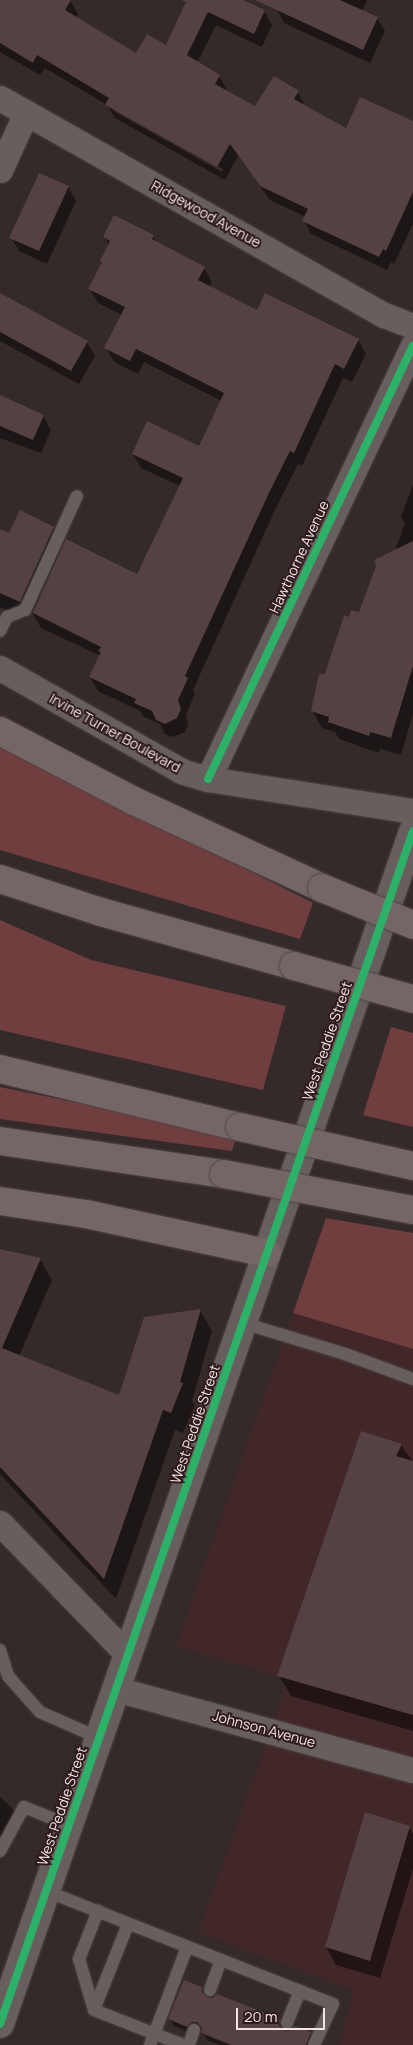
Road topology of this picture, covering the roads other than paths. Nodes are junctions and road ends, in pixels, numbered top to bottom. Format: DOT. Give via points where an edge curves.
graph roads {
  1 [pos="0,98"];
  2 [pos="26,113"];
  3 [pos="0,170"];
  4 [pos="413,326"];
  5 [pos="413,346"];
  6 [pos="77,496"];
  7 [pos="0,630"];
  8 [pos="0,668"];
  9 [pos="0,731"];
  10 [pos="208,779"];
  11 [pos="413,811"];
  12 [pos="413,832"];
  13 [pos="0,879"];
  14 [pos="413,925"];
  15 [pos="413,999"];
  16 [pos="0,1069"];
  17 [pos="0,1141"];
  18 [pos="413,1166"];
  19 [pos="0,1201"];
  20 [pos="413,1210"];
  21 [pos="267,1253"];
  22 [pos="243,1323"];
  23 [pos="413,1379"];
  24 [pos="0,1523"];
  25 [pos="0,1650"];
  26 [pos="128,1654"];
  27 [pos="116,1689"];
  28 [pos="99,1738"];
  29 [pos="413,1770"];
  30 [pos="68,1825"];
  31 [pos="0,1851"];
  32 [pos="46,1891"];
  33 [pos="98,1912"];
  34 [pos="128,1924"];
  35 [pos="187,1946"];
  36 [pos="221,1960"];
  37 [pos="210,1990"];
  38 [pos="300,1990"];
  39 [pos="94,2010"];
  40 [pos="287,2023"];
  41 [pos="0,2024"];
  42 [pos="194,2030"];
  43 [pos="0,2037"];
  44 [pos="153,2039"];
  45 [pos="7,2045"];
  46 [pos="183,2045"];
  47 [pos="189,2045"];
  48 [pos="314,2045"];
  1 -- 2 [label="street, Ridgewood Avenue"];
  2 -- 3 [label="street"];
  2 -- 4 [label="street, Ridgewood Avenue" via="384,315"];
  5 -- 10 [label="street, Hawthorne Avenue"];
  6 -- 7 [label="lane" via="25,610 7,617"];
  8 -- 10 [label="street, Irvine Turner Boulevard" via="181,771"];
  9 -- 14 [label="highway, bridge" via="125,797 322,888"];
  10 -- 11 [label="street, Irvine Turner Boulevard"];
  12 -- 21 [label="street, West Peddie Street"];
  13 -- 15 [label="highway, bridge" via="101,912"];
  16 -- 18 [label="highway, bridge"];
  17 -- 20 [label="highway, bridge" via="224,1174"];
  19 -- 21 [label="highway" via="113,1219"];
  21 -- 22 [label="street, West Peddie Street"];
  22 -- 23 [label="lane"];
  22 -- 26 [label="street, West Peddie Street"];
  24 -- 26 [label="street"];
  25 -- 28 [label="lane" via="8,1676 40,1712"];
  26 -- 27 [label="street, West Peddie Street"];
  27 -- 28 [label="street, West Peddie Street"];
  27 -- 29 [label="street, Johnson Avenue"];
  28 -- 30 [label="street, West Peddie Street"];
  30 -- 31 [label="lane" via="24,1807"];
  30 -- 32 [label="street, West Peddie Street"];
  32 -- 33 [label="lane"];
  32 -- 41 [label="street, West Peddie Street"];
  33 -- 34 [label="lane"];
  33 -- 39 [label="lane" via="79,1959"];
  34 -- 35 [label="lane"];
  34 -- 39 [label="lane"];
  35 -- 36 [label="lane"];
  35 -- 44 [label="lane"];
  36 -- 37 [label="lane"];
  36 -- 38 [label="lane"];
  38 -- 40 [label="lane"];
  38 -- 48 [label="lane" via="333,2004"];
  39 -- 44 [label="lane"];
  42 -- 47 [label="lane"];
  43 -- 45 [label="street"];
  44 -- 46 [label="lane"];
}
